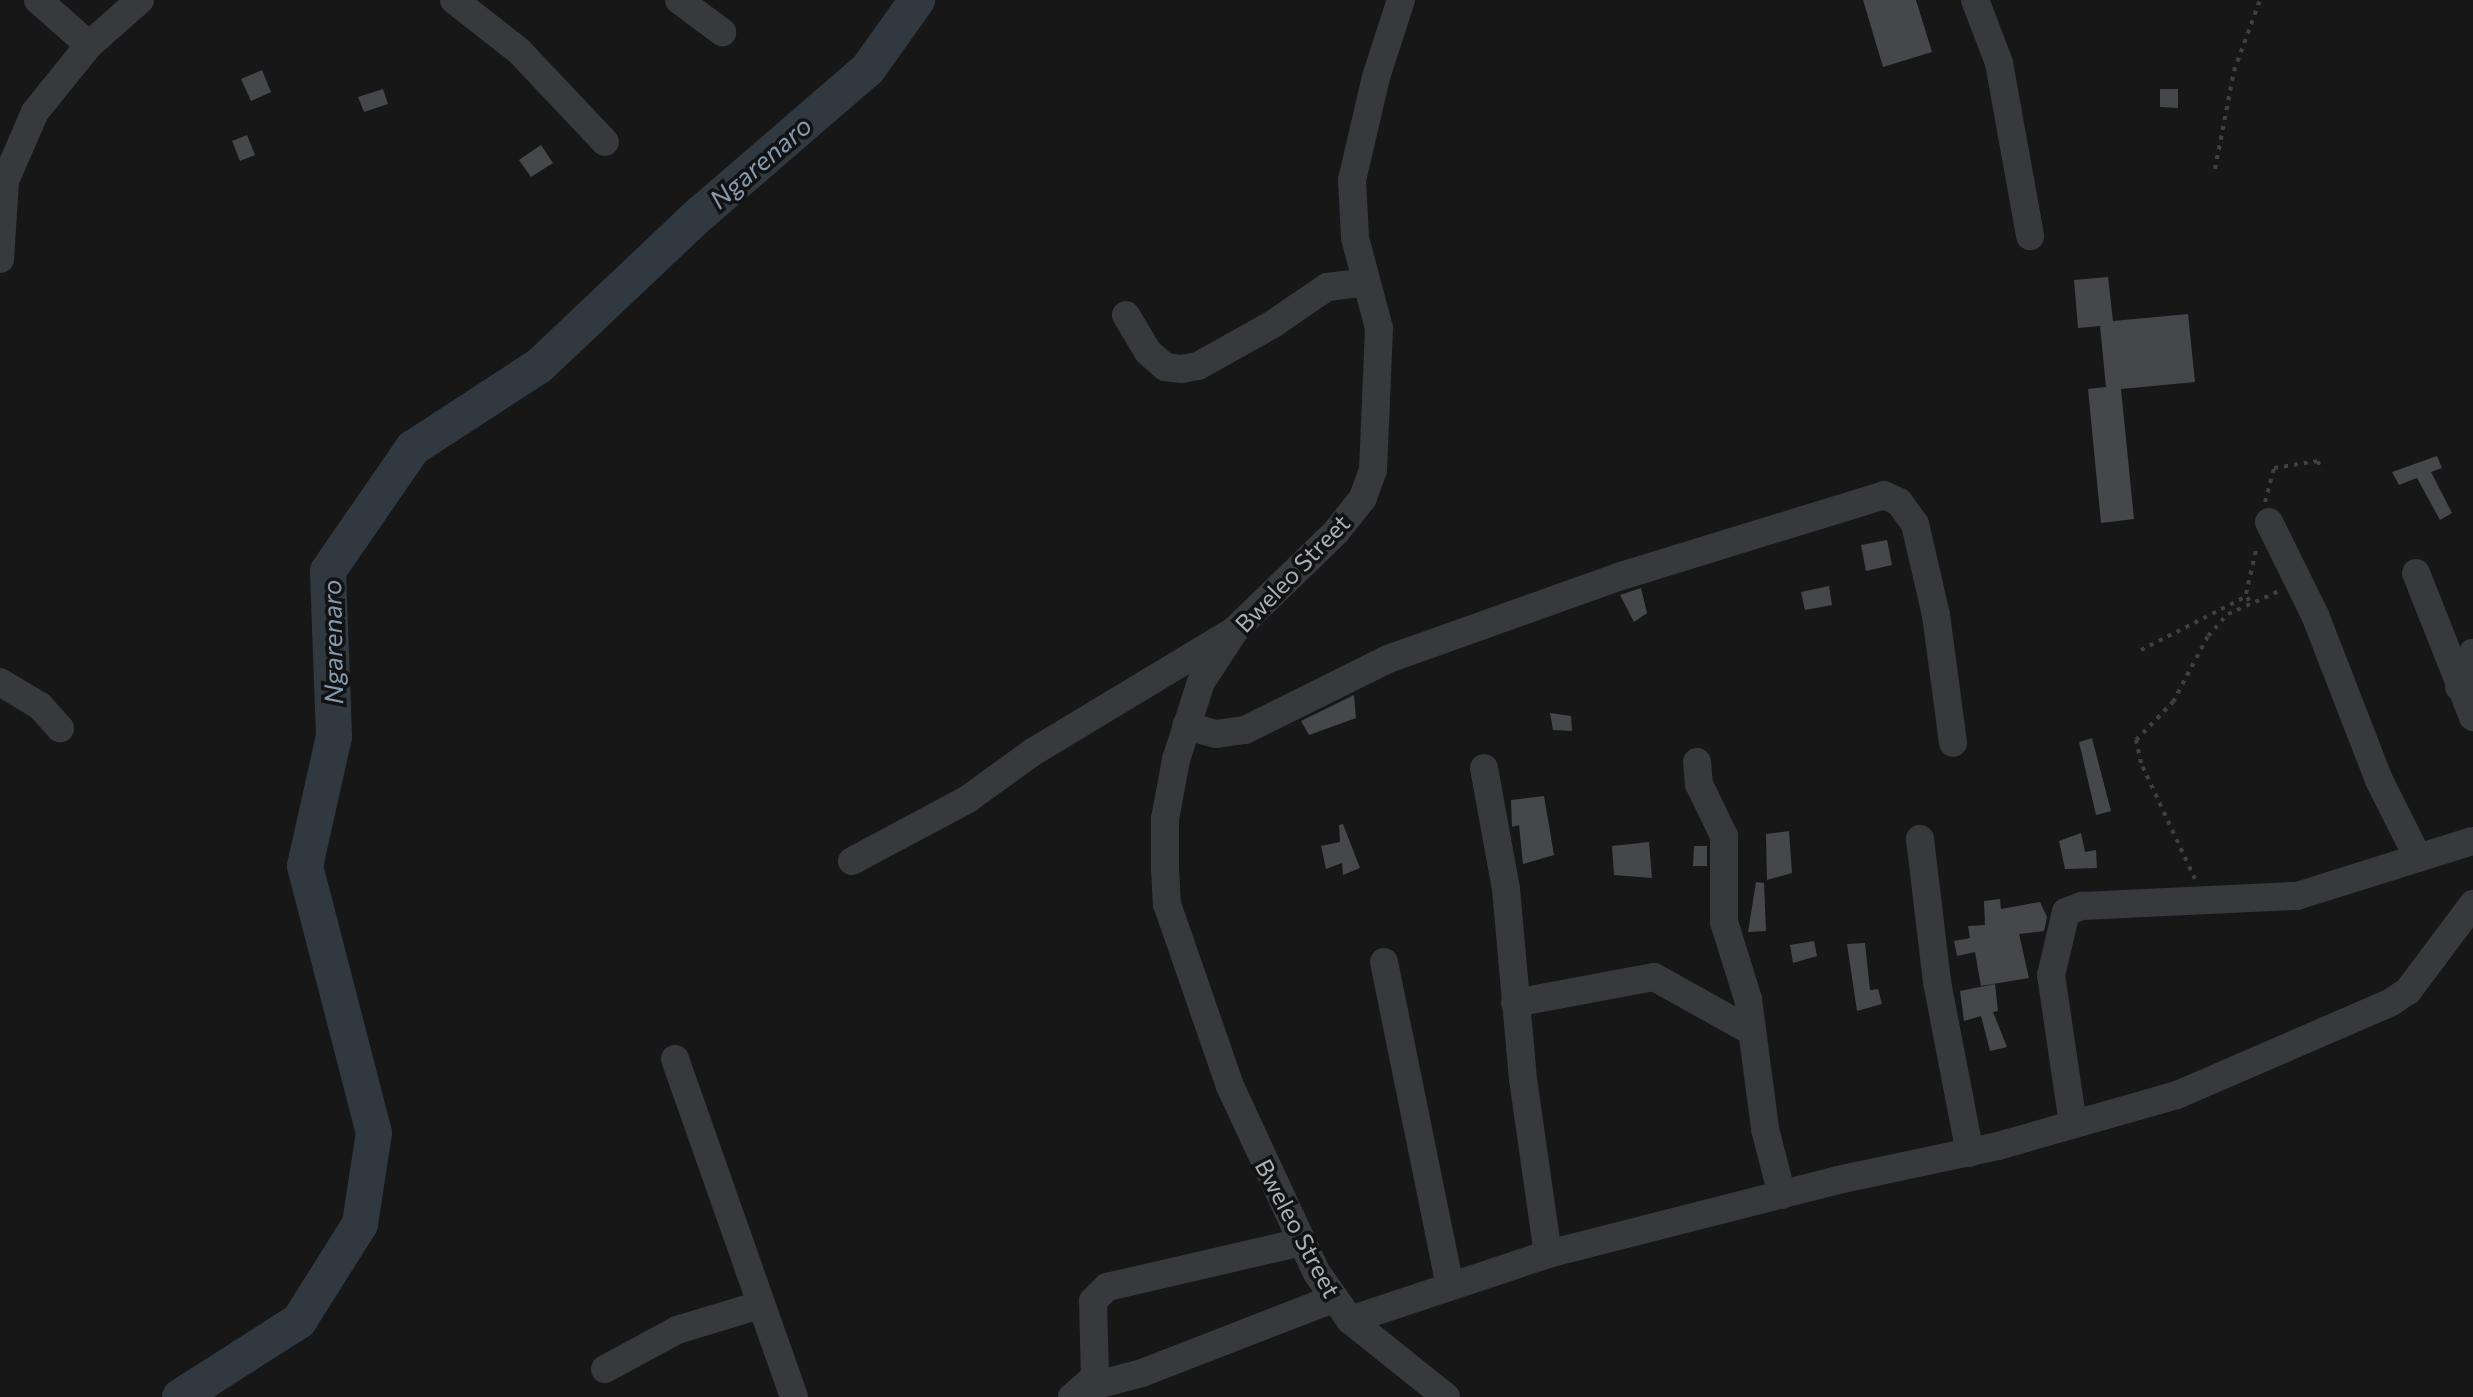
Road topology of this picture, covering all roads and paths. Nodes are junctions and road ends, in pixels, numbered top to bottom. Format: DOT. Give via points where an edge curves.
graph roads {
  1 [pos="38,0"];
  2 [pos="140,0"];
  3 [pos="454,0"];
  4 [pos="679,0"];
  5 [pos="1401,0"];
  6 [pos="1975,0"];
  7 [pos="2260,0"];
  8 [pos="722,32"];
  9 [pos="89,45"];
  10 [pos="605,142"];
  11 [pos="2215,169"];
  12 [pos="2030,236"];
  13 [pos="0,259"];
  14 [pos="1366,282"];
  15 [pos="1126,315"];
  16 [pos="2269,522"];
  17 [pos="2416,573"];
  18 [pos="2302,588"];
  19 [pos="2247,596"];
  20 [pos="1235,630"];
  21 [pos="2141,650"];
  22 [pos="2473,653"];
  23 [pos="0,682"];
  24 [pos="2459,687"];
  25 [pos="2473,717"];
  26 [pos="1186,726"];
  27 [pos="60,728"];
  28 [pos="1953,743"];
  29 [pos="1697,762"];
  30 [pos="1484,768"];
  31 [pos="1920,839"];
  32 [pos="2473,841"];
  33 [pos="2418,858"];
  34 [pos="852,861"];
  35 [pos="2206,903"];
  36 [pos="2471,911"];
  37 [pos="1384,962"];
  38 [pos="1515,1003"];
  39 [pos="1751,1031"];
  40 [pos="675,1059"];
  41 [pos="2073,1124"];
  42 [pos="1970,1153"];
  43 [pos="1782,1195"];
  44 [pos="1302,1242"];
  45 [pos="1548,1254"];
  46 [pos="1450,1286"];
  47 [pos="760,1305"];
  48 [pos="1341,1310"];
  49 [pos="605,1369"];
  50 [pos="1079,1393"];
  51 [pos="794,1397"];
  52 [pos="1446,1397"];
  1 -- 9 [label="street"];
  2 -- 9 [label="street"];
  3 -- 10 [label="street" via="519,51"];
  4 -- 8 [label="street"];
  5 -- 14 [label="street, Bweleo Street" via="1352,180 1355,238"];
  6 -- 12 [label="street" via="1999,63"];
  7 -- 11 [label="path" via="2234,71"];
  9 -- 13 [label="street" via="35,112 17,147 5,181"];
  14 -- 15 [label="street" via="1327,287 1273,324 1198,366 1182,369 1165,367 1148,352"];
  14 -- 20 [label="street, Bweleo Street" via="1379,328 1373,470 1363,498 1336,532"];
  16 -- 18 [label="street"];
  17 -- 24 [label="street"];
  18 -- 33 [label="street" via="2379,780"];
  18 -- 35 [label="path" via="2264,594 2228,614 2208,636 2173,702 2136,740 2141,763"];
  19 -- 21 [label="path"];
  20 -- 26 [label="street, Bweleo Street" via="1201,682"];
  20 -- 34 [label="street" via="1033,752 968,799"];
  22 -- 24 [label="street"];
  23 -- 27 [label="street" via="40,706"];
  24 -- 25 [label="street"];
  26 -- 28 [label="street" via="1216,734 1245,730 1388,659 1618,577 1884,495 1899,502 1915,524 1936,615"];
  26 -- 44 [label="street, Bweleo Street" via="1165,819 1167,904 1242,1117"];
  29 -- 39 [label="street" via="1699,784 1724,836 1724,922 1748,999"];
  30 -- 38 [label="street" via="1506,889"];
  31 -- 42 [label="street" via="1942,1011"];
  32 -- 33 [label="street"];
  33 -- 35 [label="street" via="2297,896"];
  35 -- 41 [label="street" via="2082,906 2066,912 2051,975"];
  36 -- 41 [label="street" via="2408,991 2378,1010 2177,1095"];
  37 -- 46 [label="street"];
  38 -- 39 [label="street" via="1654,977"];
  38 -- 45 [label="street"];
  39 -- 43 [label="street" via="1765,1129"];
  40 -- 47 [label="street"];
  41 -- 42 [label="street"];
  42 -- 43 [label="street"];
  43 -- 45 [label="street"];
  44 -- 48 [label="street, Bweleo Street"];
  44 -- 50 [label="street" via="1107,1287 1093,1301 1095,1377"];
  45 -- 46 [label="street"];
  46 -- 48 [label="street"];
  47 -- 49 [label="street" via="677,1330"];
  47 -- 51 [label="street"];
  48 -- 50 [label="street"];
  48 -- 52 [label="street, Bweleo Street"];
}
